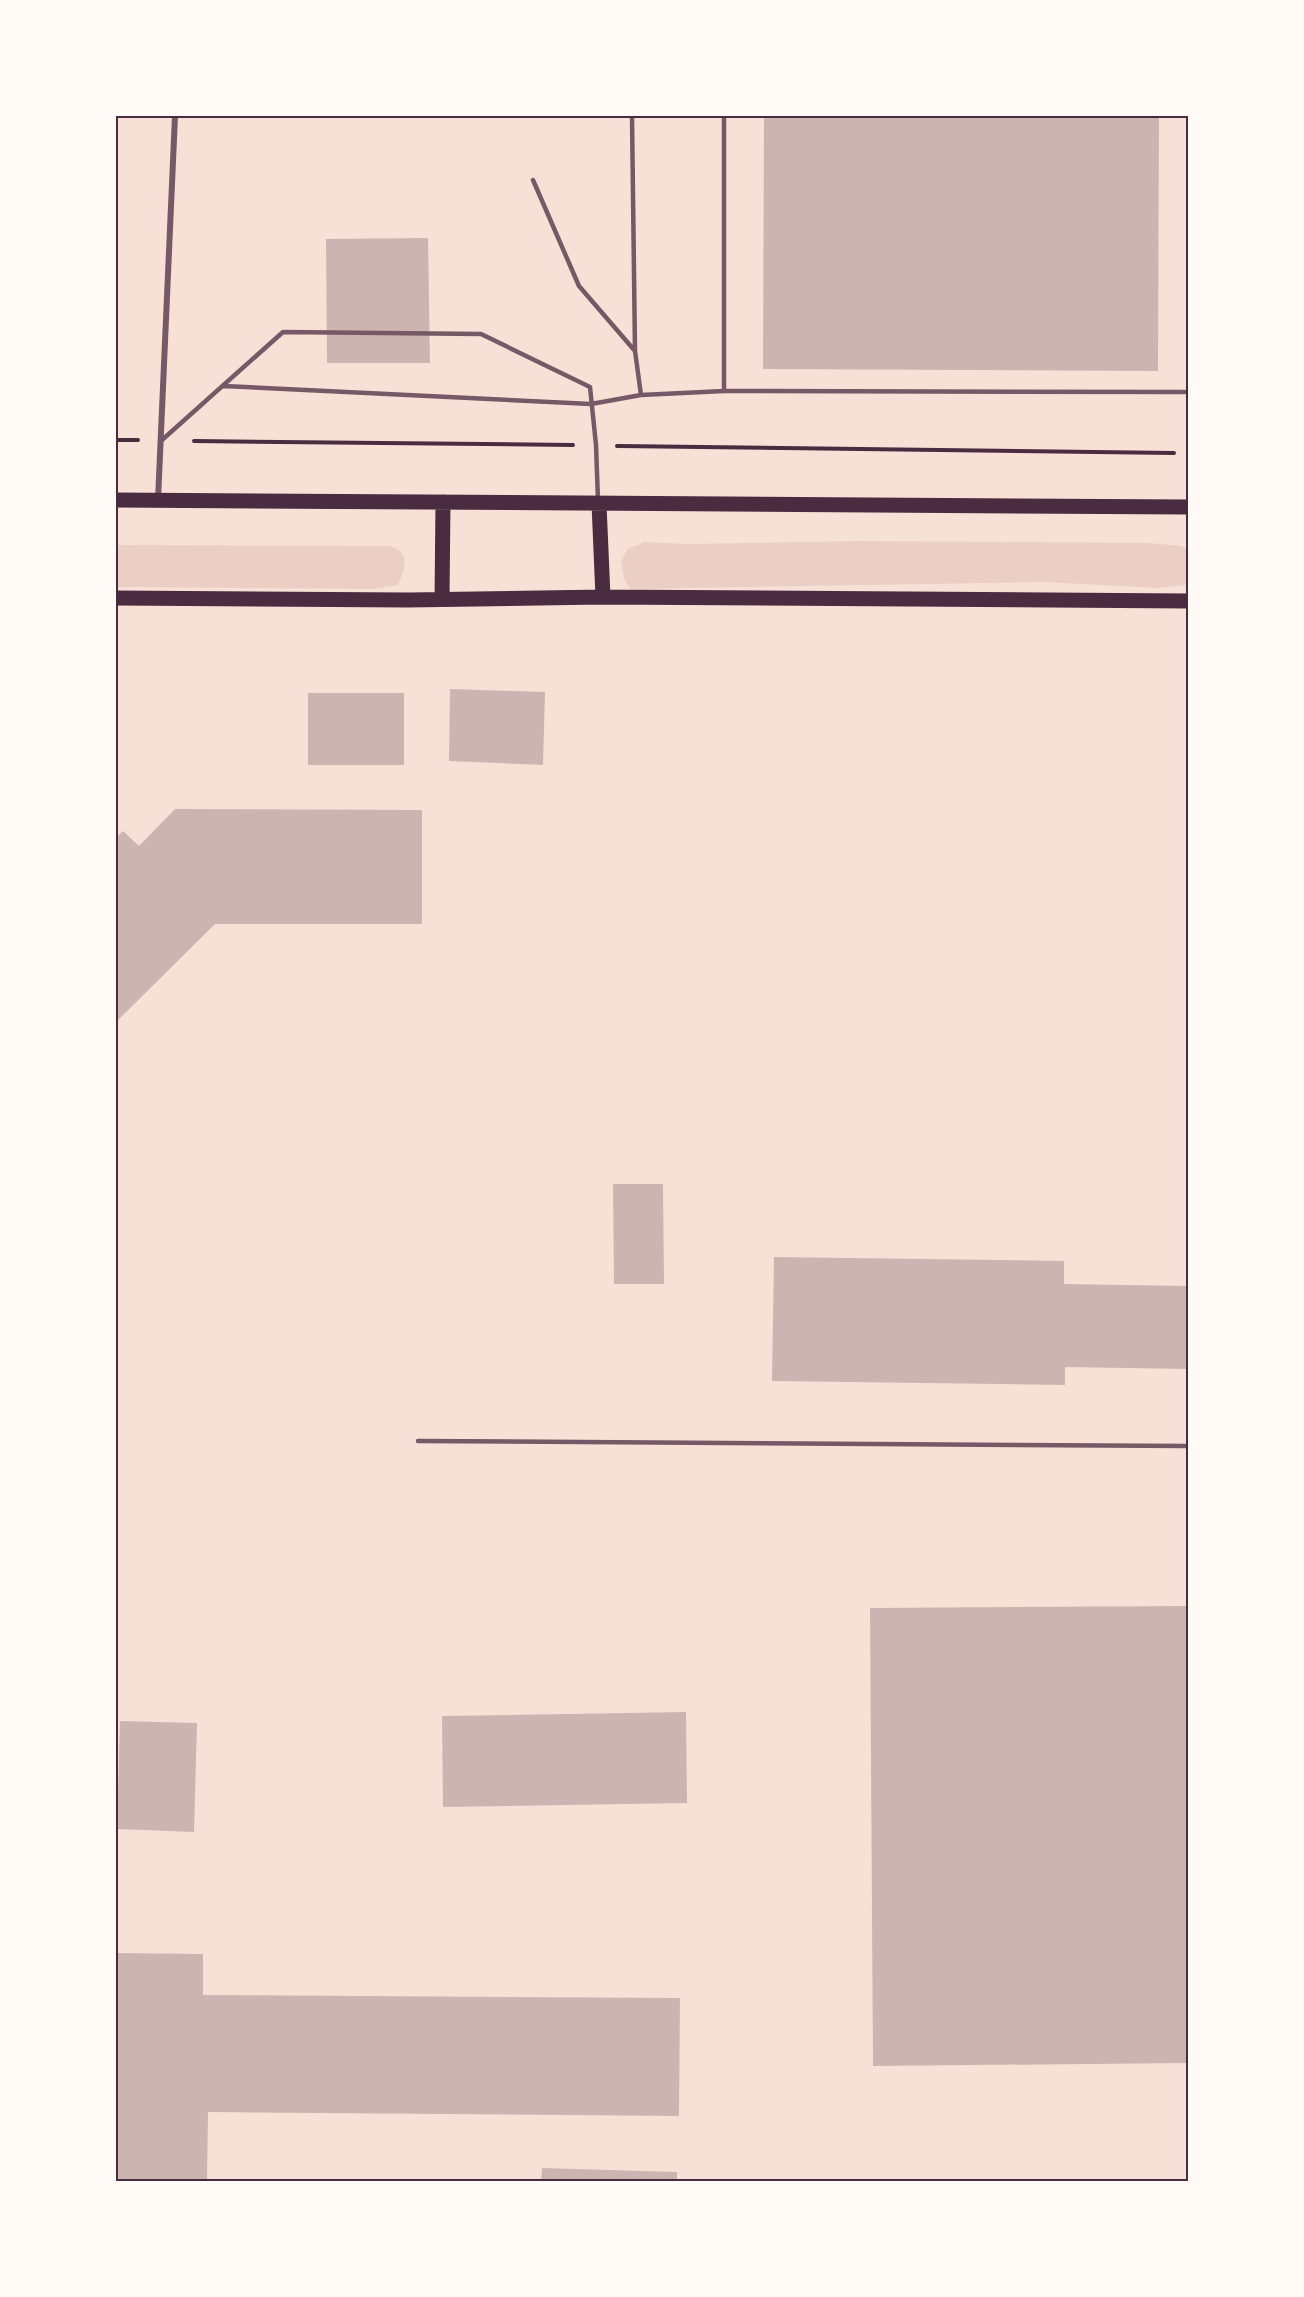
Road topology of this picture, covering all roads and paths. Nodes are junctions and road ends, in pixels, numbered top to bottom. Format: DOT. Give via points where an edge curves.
graph roads {
  1 [pos="175,116"];
  2 [pos="632,116"];
  3 [pos="724,116"];
  4 [pos="533,180"];
  5 [pos="635,351"];
  6 [pos="224,386"];
  7 [pos="724,391"];
  8 [pos="1188,392"];
  9 [pos="641,395"];
  10 [pos="591,404"];
  11 [pos="116,440"];
  12 [pos="162,440"];
  13 [pos="596,445"];
  14 [pos="1174,453"];
  15 [pos="116,500"];
  16 [pos="158,500"];
  17 [pos="443,502"];
  18 [pos="598,504"];
  19 [pos="1188,507"];
  20 [pos="603,597"];
  21 [pos="116,598"];
  22 [pos="442,599"];
  23 [pos="1188,601"];
  24 [pos="418,1441"];
  25 [pos="1188,1446"];
  1 -- 12 [label="street"];
  2 -- 5 [label="lane"];
  3 -- 7 [label="lane"];
  4 -- 5 [label="lane" via="579,286"];
  5 -- 9 [label="lane"];
  6 -- 10 [label="lane"];
  6 -- 10 [label="lane" via="283,332 481,334 590,387"];
  6 -- 12 [label="lane"];
  7 -- 8 [label="lane"];
  7 -- 9 [label="lane"];
  9 -- 10 [label="lane"];
  10 -- 13 [label="lane"];
  11 -- 12 [label="path"];
  12 -- 13 [label="path"];
  12 -- 16 [label="street"];
  13 -- 14 [label="path"];
  13 -- 18 [label="lane"];
  15 -- 16 [label="main road"];
  16 -- 17 [label="main road"];
  17 -- 18 [label="main road"];
  17 -- 22 [label="main road"];
  18 -- 19 [label="main road"];
  18 -- 20 [label="main road"];
  20 -- 22 [label="main road"];
  20 -- 23 [label="main road"];
  21 -- 22 [label="main road"];
  24 -- 25 [label="lane"];
}
